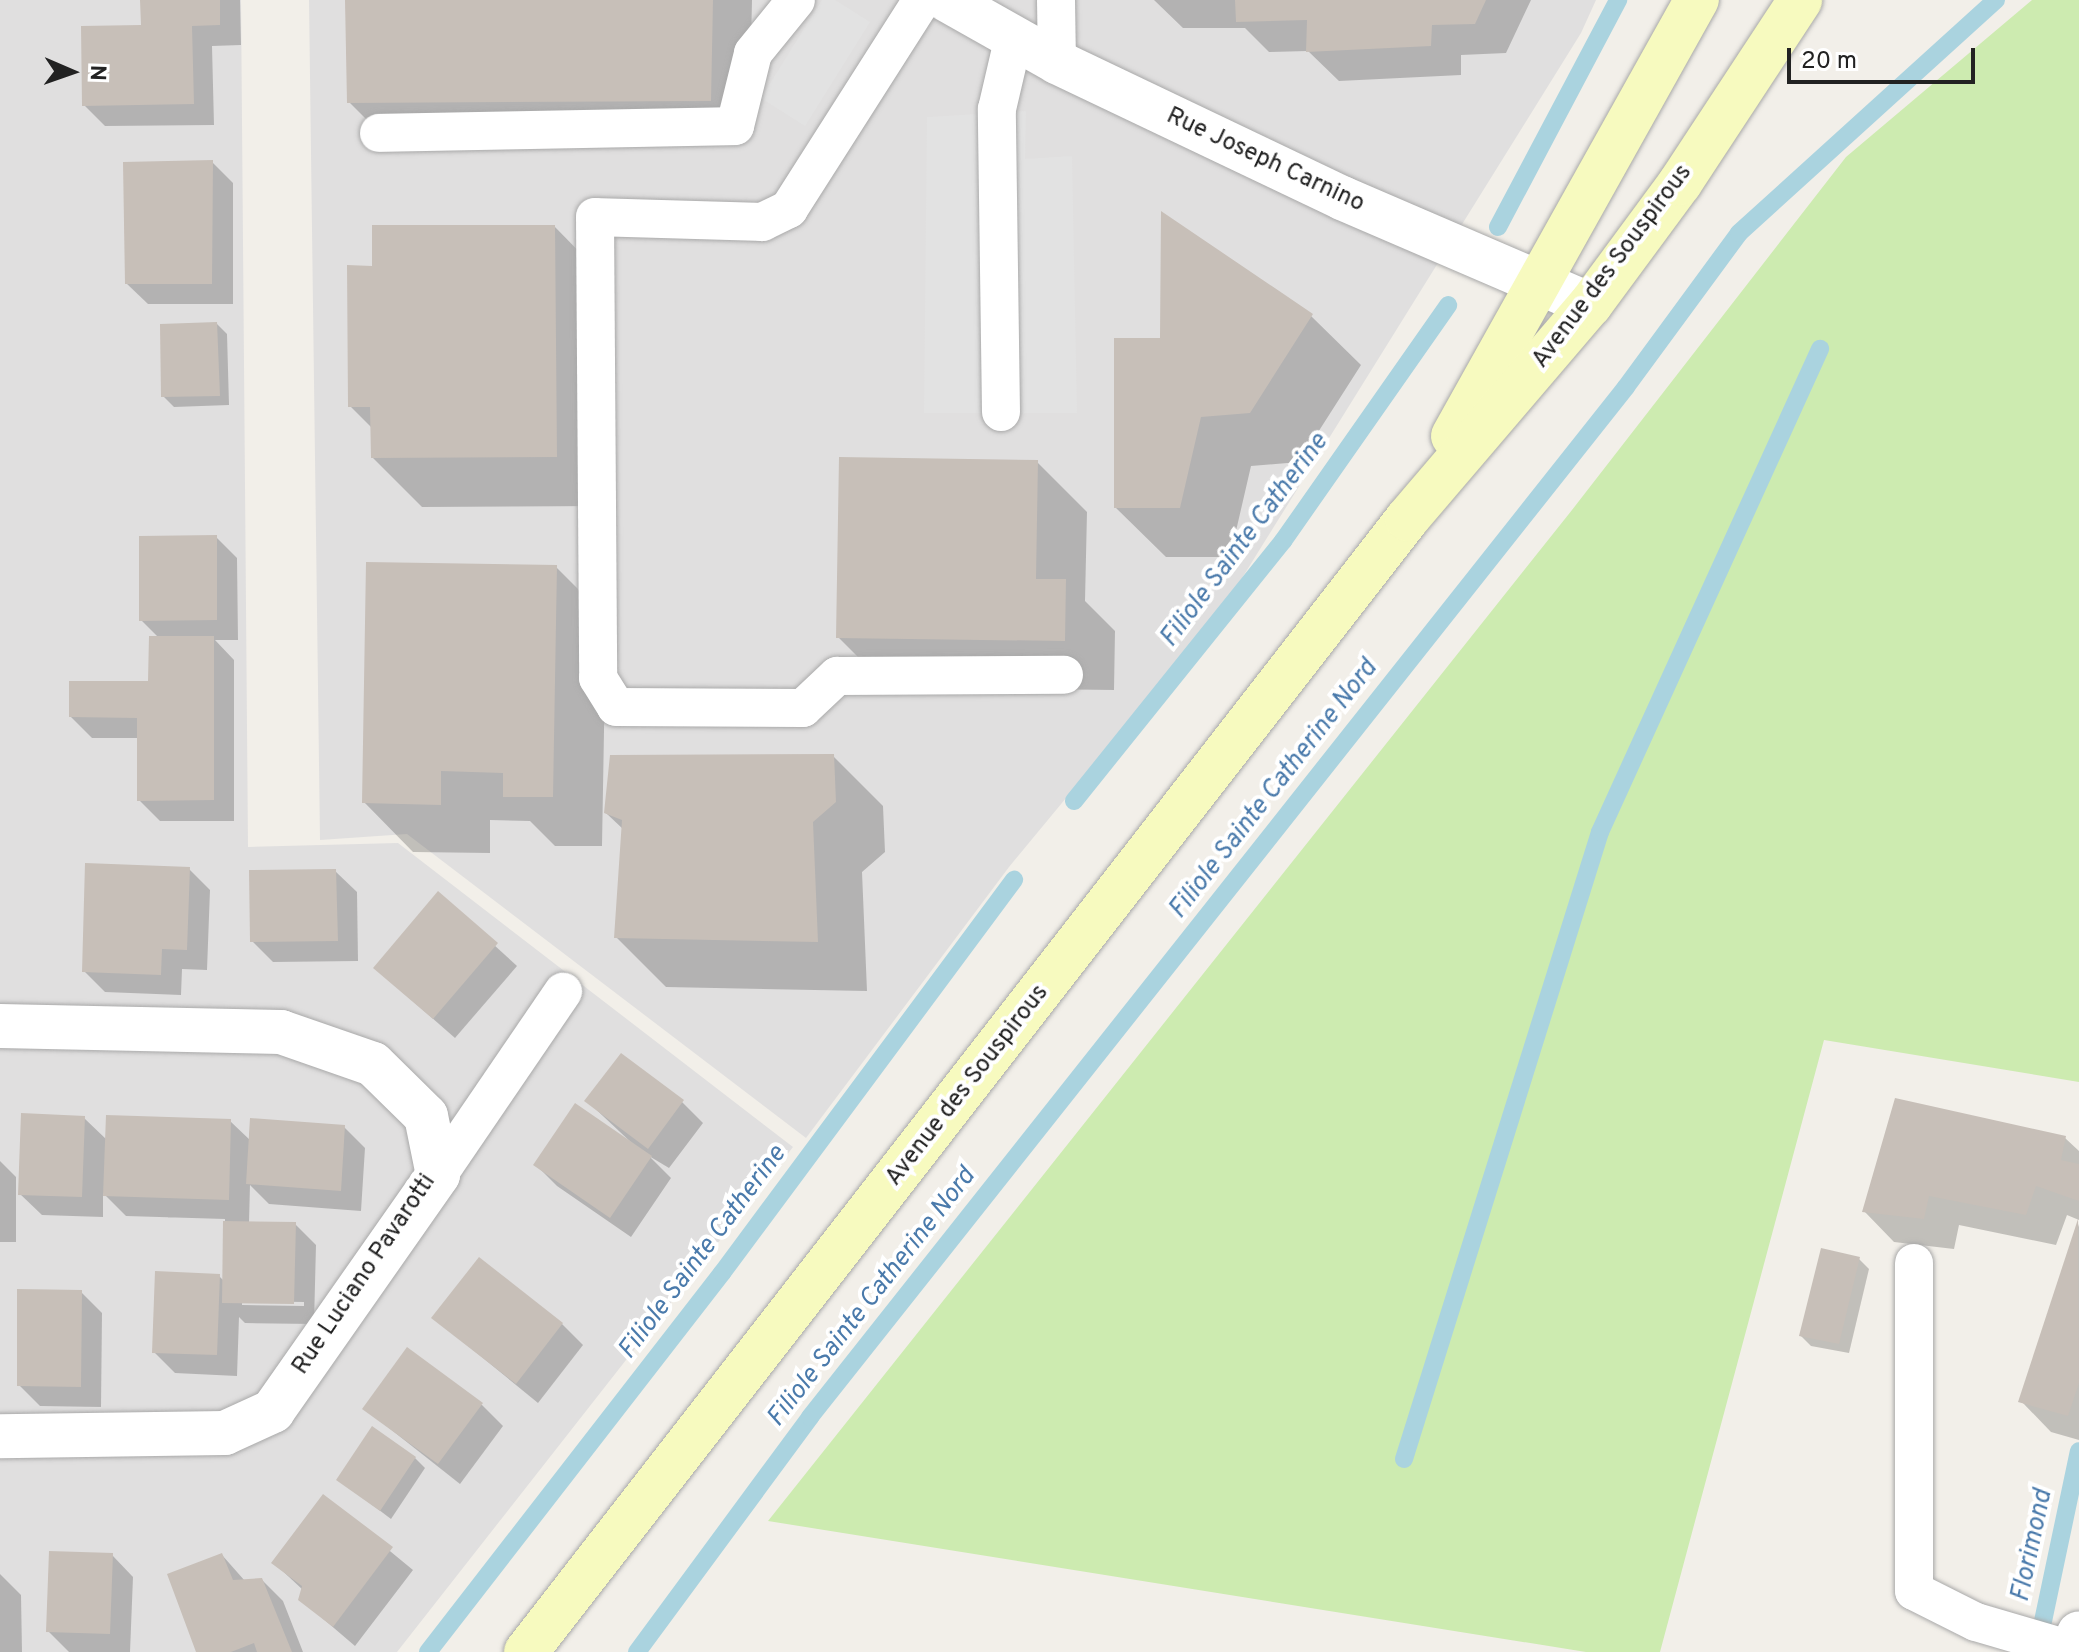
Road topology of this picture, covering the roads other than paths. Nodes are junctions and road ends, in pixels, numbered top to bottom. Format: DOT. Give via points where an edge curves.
graph roads {
  1 [pos="796,0"];
  2 [pos="922,0"];
  3 [pos="947,0"];
  4 [pos="1056,0"];
  5 [pos="1697,0"];
  6 [pos="1800,0"];
  7 [pos="1014,36"];
  8 [pos="1057,62"];
  9 [pos="379,133"];
  10 [pos="1538,284"];
  11 [pos="1590,305"];
  12 [pos="1001,412"];
  13 [pos="1407,519"];
  14 [pos="1064,675"];
  15 [pos="563,992"];
  16 [pos="0,1026"];
  17 [pos="438,1175"];
  18 [pos="1914,1263"];
  19 [pos="0,1436"];
  20 [pos="2077,1645"];
  21 [pos="526,1652"];
  1 -- 9 [label="lane" via="753,53 735,126"];
  2 -- 14 [label="lane" via="789,209 762,222 595,217 598,678 616,707 803,708 837,676"];
  3 -- 7 [label="street, Rue Joseph Carnino"];
  4 -- 8 [label="lane"];
  5 -- 10 [label="main road, Avenue des Souspirous"];
  6 -- 11 [label="main road, Avenue des Souspirous" via="1680,183"];
  7 -- 8 [label="street, Rue Joseph Carnino"];
  7 -- 12 [label="lane" via="997,109"];
  8 -- 10 [label="street, Rue Joseph Carnino" via="1342,198"];
  10 -- 11 [label="street, Rue Joseph Carnino"];
  10 -- 13 [label="main road, Avenue des Souspirous"];
  11 -- 13 [label="main road, Avenue des Souspirous"];
  13 -- 21 [label="main road, Avenue des Souspirous"];
  15 -- 17 [label="lane"];
  16 -- 17 [label="street, Rue Luciano Pavarotti" via="281,1032 373,1064 426,1116"];
  17 -- 19 [label="street, Rue Luciano Pavarotti" via="273,1411 225,1433"];
  18 -- 20 [label="lane" via="1914,1591 1976,1622"];
}
